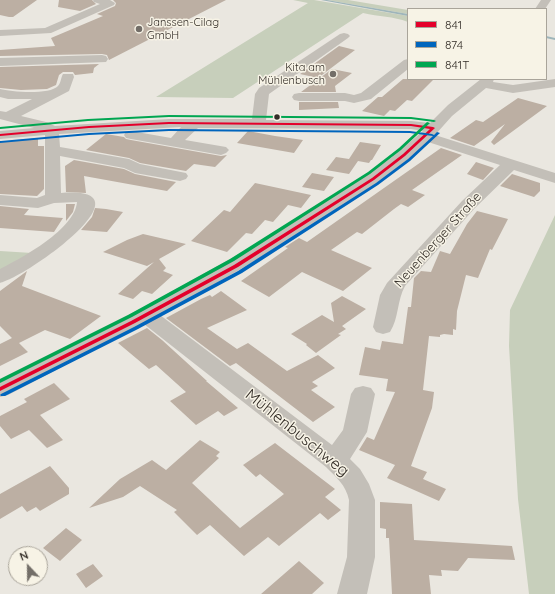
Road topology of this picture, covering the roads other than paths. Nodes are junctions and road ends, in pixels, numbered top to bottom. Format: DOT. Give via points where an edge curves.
graph roads {
  1 [pos="98,0"];
  2 [pos="0,33"];
  3 [pos="344,36"];
  4 [pos="102,59"];
  5 [pos="0,62"];
  6 [pos="407,63"];
  7 [pos="68,77"];
  8 [pos="485,82"];
  9 [pos="555,83"];
  10 [pos="0,93"];
  11 [pos="45,97"];
  12 [pos="299,97"];
  13 [pos="354,99"];
  14 [pos="4,116"];
  15 [pos="194,123"];
  16 [pos="259,123"];
  17 [pos="358,124"];
  18 [pos="48,127"];
  19 [pos="429,132"];
  20 [pos="0,135"];
  21 [pos="131,135"];
  22 [pos="174,142"];
  23 [pos="221,150"];
  24 [pos="52,151"];
  25 [pos="511,164"];
  26 [pos="180,176"];
  27 [pos="555,178"];
  28 [pos="53,198"];
  29 [pos="0,200"];
  30 [pos="0,277"];
  31 [pos="146,316"];
  32 [pos="383,327"];
  33 [pos="0,389"];
  34 [pos="363,394"];
  35 [pos="335,460"];
  36 [pos="352,594"];
  1 -- 2 [label="street" via="110,3 47,31"];
  3 -- 16 [label="street" via="264,91"];
  4 -- 5 [label="street"];
  6 -- 13 [label="street" via="370,94"];
  7 -- 11 [label="street" via="64,88"];
  8 -- 9 [label="street" via="513,90"];
  8 -- 19 [label="street" via="442,117"];
  10 -- 11 [label="street"];
  11 -- 14 [label="street"];
  11 -- 18 [label="street" via="55,104"];
  12 -- 13 [label="street"];
  13 -- 17 [label="street"];
  14 -- 18 [label="street"];
  15 -- 16 [label="street"];
  15 -- 18 [label="street"];
  15 -- 22 [label="street"];
  16 -- 17 [label="street"];
  17 -- 19 [label="street" via="411,125"];
  18 -- 20 [label="street"];
  18 -- 24 [label="street"];
  19 -- 25 [label="street"];
  19 -- 31 [label="street" via="386,168 337,202 240,263"];
  21 -- 22 [label="street"];
  22 -- 23 [label="street"];
  24 -- 26 [label="street" via="129,164 142,170"];
  24 -- 28 [label="street"];
  25 -- 27 [label="street"];
  25 -- 32 [label="street, Neuenberger Straße" via="468,205 397,283 390,294"];
  28 -- 29 [label="street" via="38,203"];
  28 -- 30 [label="street" via="85,199 87,204 83,217 65,235 42,252"];
  31 -- 33 [label="street"];
  31 -- 35 [label="street, Mühlenbuschweg"];
  34 -- 35 [label="street" via="355,432"];
  35 -- 36 [label="street, Mühlenbuschweg" via="351,476 362,500 361,557"];
}
